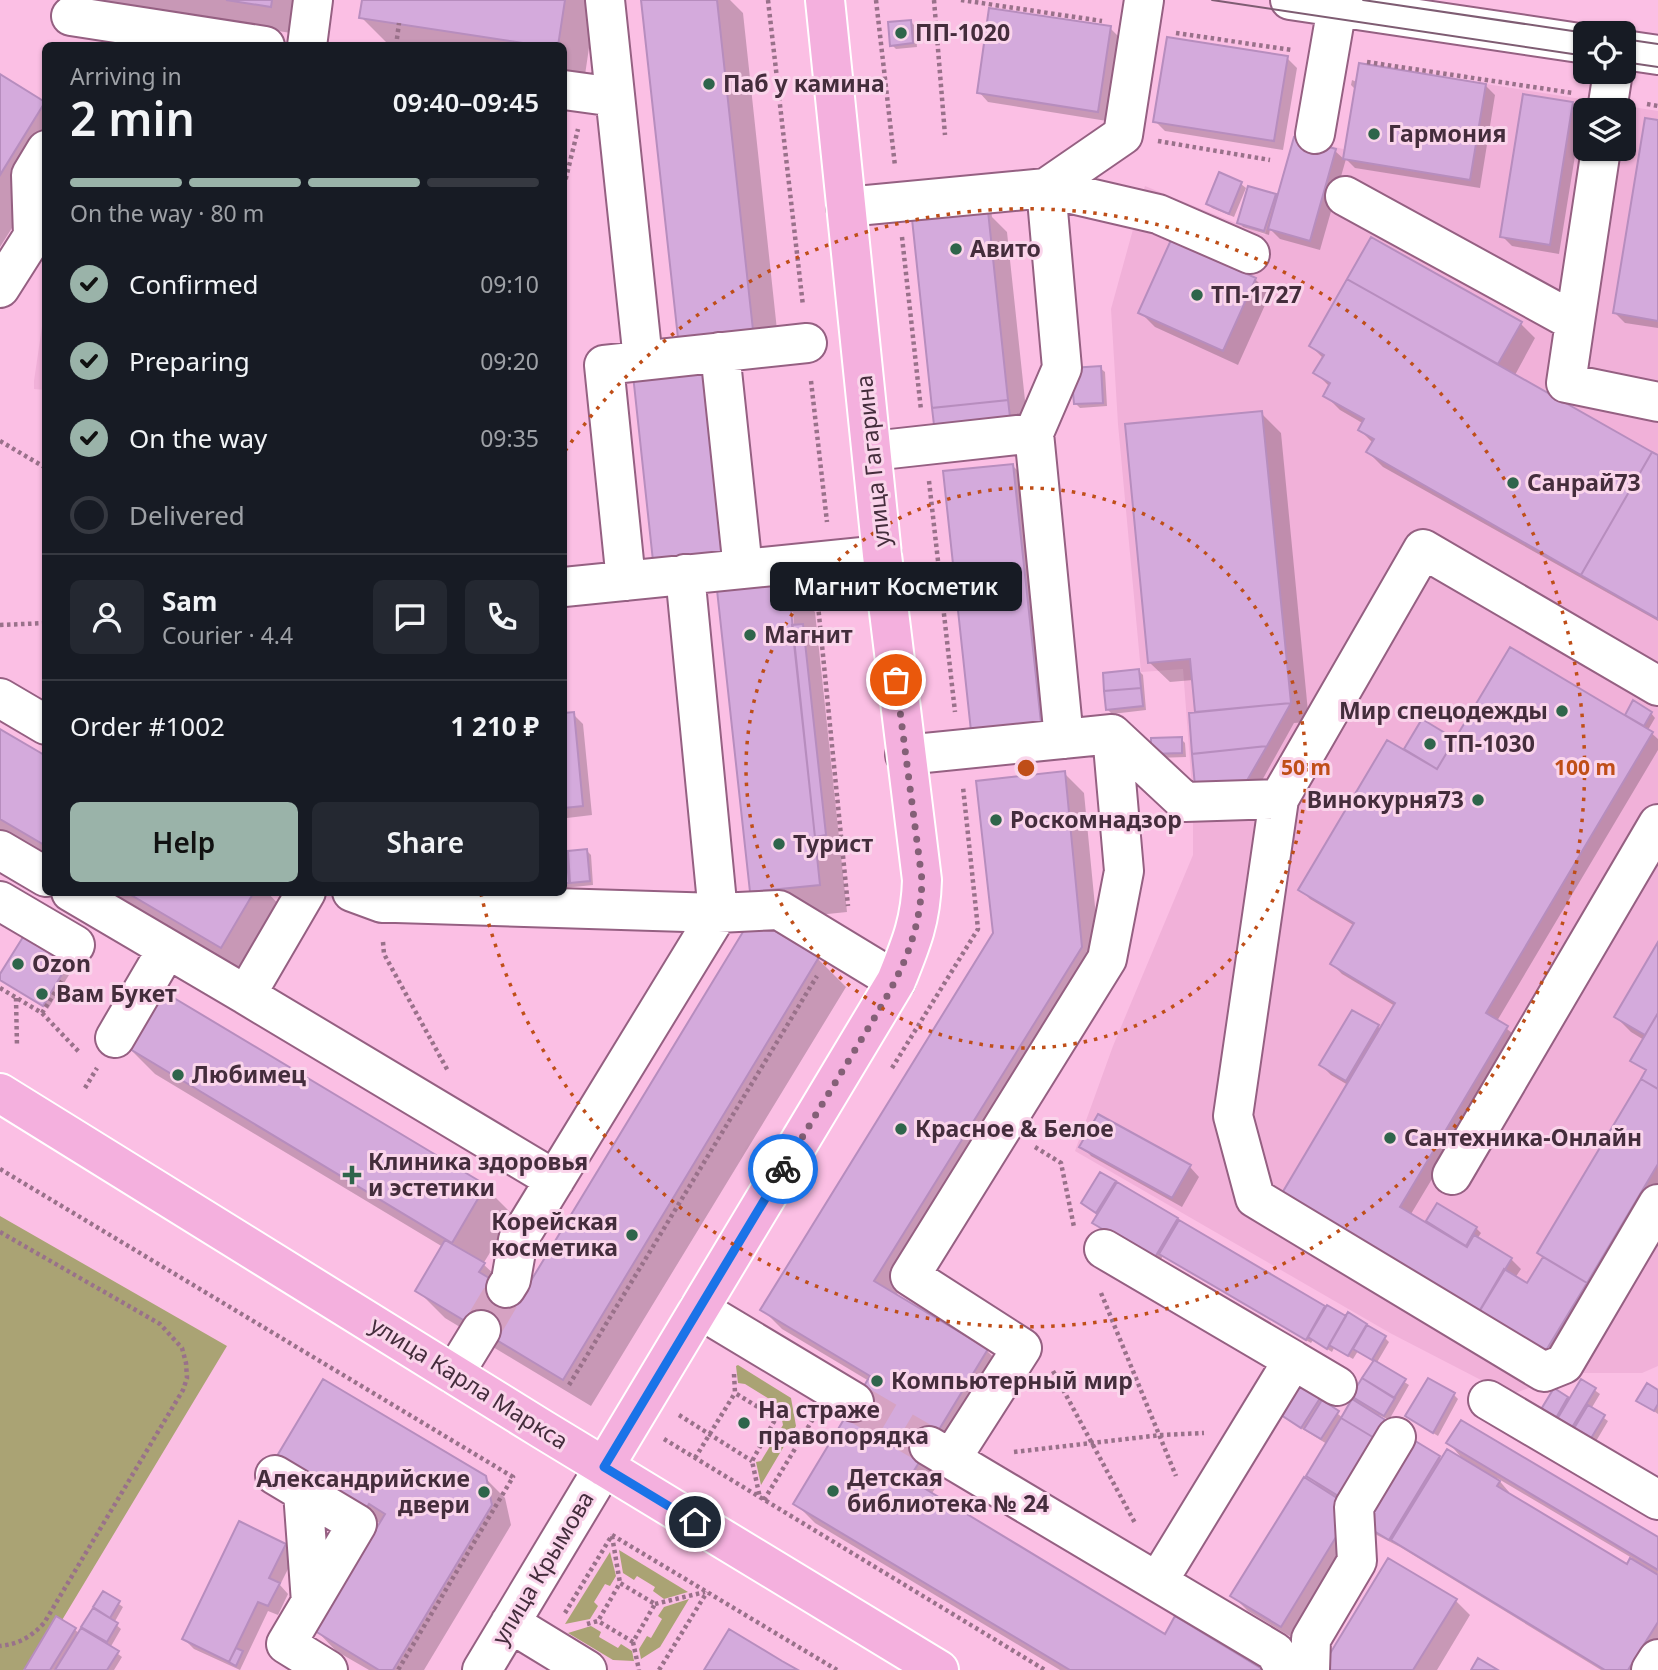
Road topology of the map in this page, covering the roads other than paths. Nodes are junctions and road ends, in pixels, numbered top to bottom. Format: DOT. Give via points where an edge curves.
graph roads {
  1 [pos="313,0"];
  2 [pos="605,0"];
  3 [pos="825,0"];
  4 [pos="1144,0"];
  5 [pos="1290,0"];
  6 [pos="1337,7"];
  7 [pos="71,16"];
  8 [pos="115,35"];
  9 [pos="210,42"];
  10 [pos="308,42"];
  11 [pos="1573,42"];
  12 [pos="1636,52"];
  13 [pos="1658,55"];
  14 [pos="588,94"];
  15 [pos="1315,134"];
  16 [pos="42,157"];
  17 [pos="1599,161"];
  18 [pos="1045,188"];
  19 [pos="1345,196"];
  20 [pos="846,207"];
  21 [pos="1250,254"];
  22 [pos="0,288"];
  23 [pos="1575,322"];
  24 [pos="807,343"];
  25 [pos="720,352"];
  26 [pos="643,360"];
  27 [pos="1658,402"];
  28 [pos="1034,433"];
  29 [pos="872,451"];
  30 [pos="882,555"];
  31 [pos="743,569"];
  32 [pos="685,574"];
  33 [pos="626,581"];
  34 [pos="567,587"];
  35 [pos="1658,686"];
  36 [pos="0,698"];
  37 [pos="42,723"];
  38 [pos="1112,734"];
  39 [pos="1064,739"];
  40 [pos="905,755"];
  41 [pos="1279,799"];
  42 [pos="1658,824"];
  43 [pos="0,850"];
  44 [pos="42,875"];
  45 [pos="77,896"];
  46 [pos="304,896"];
  47 [pos="381,898"];
  48 [pos="0,901"];
  49 [pos="718,913"];
  50 [pos="167,949"];
  51 [pos="896,981"];
  52 [pos="246,995"];
  53 [pos="115,1038"];
  54 [pos="0,1093"];
  55 [pos="1452,1175"];
  56 [pos="555,1180"];
  57 [pos="1658,1205"];
  58 [pos="1093,1255"];
  59 [pos="506,1288"];
  60 [pos="699,1309"];
  61 [pos="481,1331"];
  62 [pos="1293,1360"];
  63 [pos="454,1374"];
  64 [pos="1337,1386"];
  65 [pos="843,1395"];
  66 [pos="1488,1400"];
  67 [pos="1396,1437"];
  68 [pos="604,1467"];
  69 [pos="1658,1500"];
  70 [pos="1160,1577"];
  71 [pos="310,1602"];
  72 [pos="510,1623"];
  73 [pos="1658,1658"];
  74 [pos="328,1670"];
  75 [pos="482,1670"];
  76 [pos="587,1670"];
  77 [pos="939,1670"];
  78 [pos="1285,1670"];
  79 [pos="1310,1670"];
  80 [pos="1651,1670"];
  1 -- 10 [label="street"];
  2 -- 14 [label="street"];
  3 -- 20 [label="main road, улица Гагарина"];
  4 -- 18 [label="street" via="1123,135"];
  5 -- 6 [label="street"];
  6 -- 11 [label="street"];
  6 -- 15 [label="street"];
  7 -- 8 [label="street"];
  8 -- 9 [label="street"];
  12 -- 13 [label="street"];
  14 -- 26 [label="street"];
  16 -- 22 [label="street" via="31,175 33,236"];
  17 -- 23 [label="street"];
  18 -- 20 [label="street"];
  18 -- 21 [label="street" via="1158,215"];
  18 -- 28 [label="street" via="1062,368"];
  19 -- 23 [label="street"];
  20 -- 29 [label="main road, улица Гагарина"];
  23 -- 27 [label="street" via="1566,383"];
  24 -- 25 [label="street"];
  25 -- 26 [label="street"];
  25 -- 31 [label="street"];
  26 -- 33 [label="street" via="604,365"];
  28 -- 29 [label="street"];
  28 -- 39 [label="street"];
  29 -- 30 [label="main road, улица Гагарина"];
  30 -- 31 [label="street"];
  30 -- 40 [label="main road, улица Гагарина"];
  31 -- 32 [label="street"];
  32 -- 33 [label="street"];
  32 -- 49 [label="street"];
  33 -- 34 [label="street"];
  35 -- 41 [label="street" via="1423,549"];
  36 -- 37 [label="street"];
  38 -- 39 [label="street"];
  38 -- 41 [label="street" via="1185,802"];
  38 -- 70 [label="street" via="1124,871 1107,959 910,1276 1022,1348 940,1452"];
  39 -- 40 [label="street"];
  40 -- 51 [label="main road, улица Гагарина" via="922,880 921,909"];
  41 -- 57 [label="street" via="1233,1116 1255,1198 1544,1371 1564,1364"];
  42 -- 55 [label="street"];
  43 -- 44 [label="street"];
  45 -- 48 [label="street" via="68,940"];
  45 -- 50 [label="street"];
  46 -- 52 [label="street"];
  47 -- 49 [label="street"];
  49 -- 51 [label="street" via="779,910"];
  49 -- 56 [label="street"];
  50 -- 52 [label="street"];
  50 -- 53 [label="street"];
  51 -- 60 [label="main road, улица Гагарина"];
  52 -- 56 [label="street"];
  54 -- 63 [label="main road, улица Карла Маркса"];
  56 -- 59 [label="street" via="518,1240 512,1280"];
  58 -- 62 [label="street"];
  60 -- 65 [label="street"];
  60 -- 68 [label="main road, улица Гагарина"];
  61 -- 63 [label="street"];
  62 -- 64 [label="street"];
  62 -- 70 [label="street"];
  63 -- 68 [label="main road, улица Карла Маркса"];
  66 -- 69 [label="street"];
  67 -- 79 [label="street" via="1354,1507 1357,1561 1311,1639"];
  68 -- 72 [label="street, улица Крымова"];
  68 -- 77 [label="main road, улица Карла Маркса"];
  70 -- 78 [label="street" via="1275,1652"];
  71 -- 71 [label="street" via="357,1524 289,1483"];
  71 -- 74 [label="street" via="286,1644"];
  72 -- 75 [label="street, улица Крымова"];
  72 -- 76 [label="street"];
  73 -- 80 [label="street"];
}
